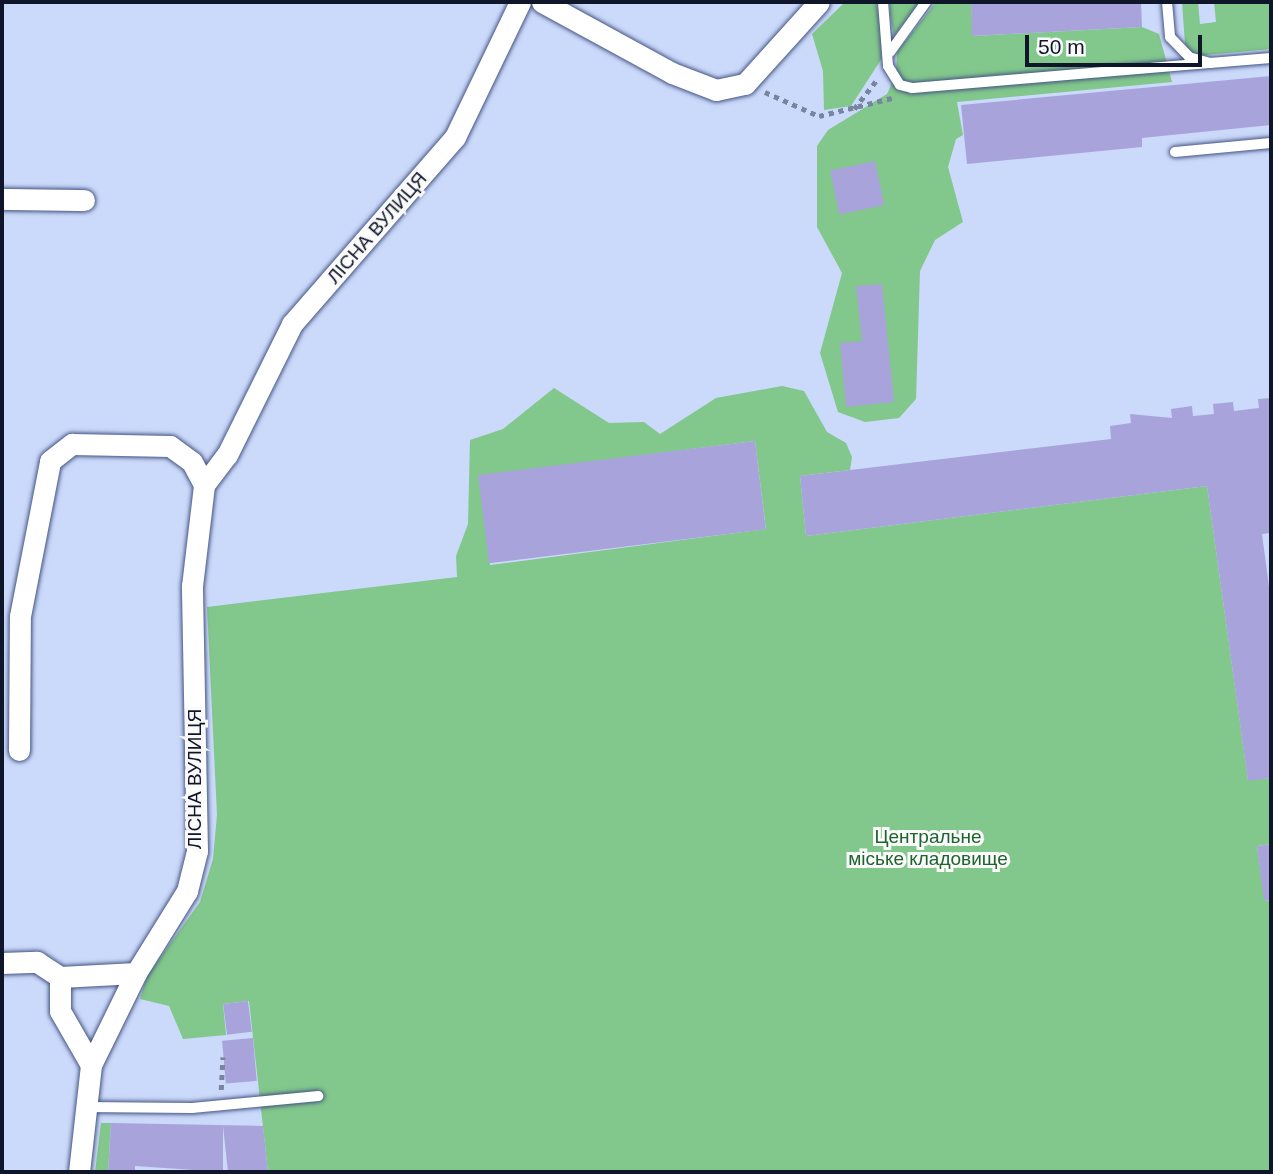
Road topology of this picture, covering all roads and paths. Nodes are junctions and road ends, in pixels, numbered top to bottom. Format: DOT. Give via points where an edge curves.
graph roads {
  1 [pos="520,2"];
  2 [pos="542,2"];
  3 [pos="819,2"];
  4 [pos="883,2"];
  5 [pos="926,2"];
  6 [pos="1167,2"];
  7 [pos="890,52"];
  8 [pos="1271,58"];
  9 [pos="1210,63"];
  10 [pos="888,66"];
  11 [pos="745,83"];
  12 [pos="912,88"];
  13 [pos="854,109"];
  14 [pos="1271,143"];
  15 [pos="1175,152"];
  16 [pos="2,199"];
  17 [pos="84,200"];
  18 [pos="204,485"];
  19 [pos="19,750"];
  20 [pos="2,963"];
  21 [pos="136,973"];
  22 [pos="60,977"];
  23 [pos="223,1057"];
  24 [pos="91,1065"];
  25 [pos="318,1096"];
  26 [pos="222,1106"];
  27 [pos="83,1107"];
  28 [pos="79,1172"];
  1 -- 18 [label="street, ЛІСНА ВУЛИЦЯ" via="455,137 292,324 227,455"];
  2 -- 11 [label="street" via="672,73 716,90"];
  3 -- 11 [label="street"];
  4 -- 7 [label="lane"];
  5 -- 7 [label="lane"];
  6 -- 9 [label="lane" via="1174,43"];
  7 -- 10 [label="lane"];
  8 -- 9 [label="lane"];
  9 -- 12 [label="lane"];
  10 -- 12 [label="lane" via="892,77"];
  10 -- 13 [label="path"];
  11 -- 13 [label="path" via="819,116"];
  12 -- 13 [label="path"];
  14 -- 15 [label="lane"];
  16 -- 17 [label="street"];
  18 -- 19 [label="street" via="192,462 170,446 72,444 50,461 20,616"];
  18 -- 21 [label="street, ЛІСНА ВУЛИЦЯ" via="192,586 197,851 187,891"];
  20 -- 22 [label="street" via="37,962"];
  21 -- 22 [label="street"];
  21 -- 24 [label="street, ЛІСНА ВУЛИЦЯ"];
  22 -- 24 [label="street" via="60,1011"];
  23 -- 26 [label="path"];
  24 -- 27 [label="street, ЛІСНА ВУЛИЦЯ"];
  25 -- 26 [label="lane"];
  26 -- 27 [label="lane"];
  27 -- 28 [label="street, ЛІСНА ВУЛИЦЯ"];
}
